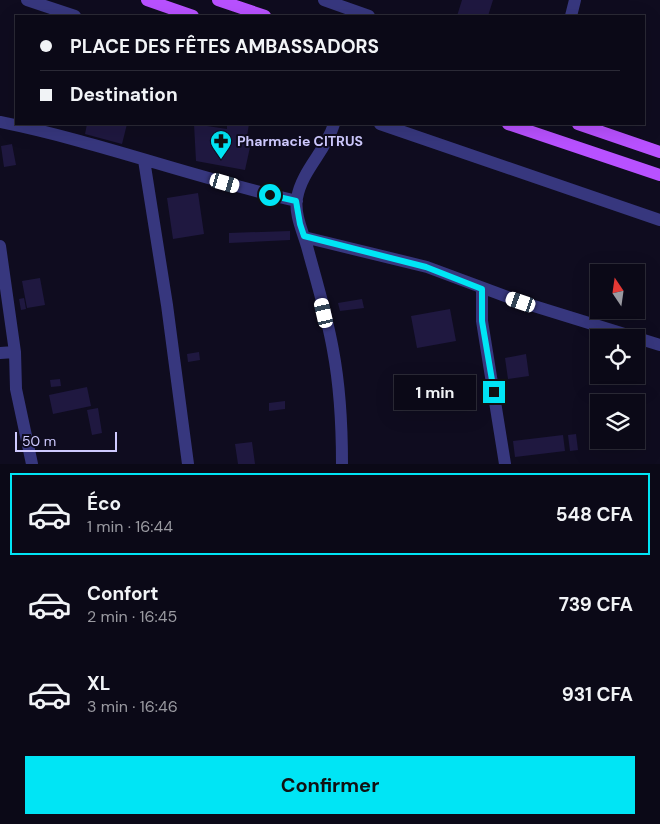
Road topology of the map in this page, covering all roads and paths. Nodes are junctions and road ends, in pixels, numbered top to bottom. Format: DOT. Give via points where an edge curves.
graph roads {
  1 [pos="28,0"];
  2 [pos="147,0"];
  3 [pos="218,0"];
  4 [pos="324,0"];
  5 [pos="575,0"];
  6 [pos="72,15"];
  7 [pos="190,15"];
  8 [pos="261,15"];
  9 [pos="362,15"];
  10 [pos="571,15"];
  11 [pos="0,122"];
  12 [pos="334,125"];
  13 [pos="383,125"];
  14 [pos="511,125"];
  15 [pos="581,125"];
  16 [pos="660,152"];
  17 [pos="144,160"];
  18 [pos="660,175"];
  19 [pos="296,201"];
  20 [pos="660,220"];
  21 [pos="304,236"];
  22 [pos="0,246"];
  23 [pos="482,289"];
  24 [pos="660,345"];
  25 [pos="15,352"];
  26 [pos="0,353"];
  27 [pos="32,464"];
  28 [pos="188,464"];
  29 [pos="342,464"];
  30 [pos="504,464"];
  1 -- 6 [label="street"];
  2 -- 7 [label="main road"];
  3 -- 8 [label="main road"];
  4 -- 9 [label="street"];
  5 -- 10 [label="street"];
  11 -- 17 [label="street"];
  12 -- 19 [label="street" via="307,170"];
  13 -- 20 [label="street"];
  14 -- 18 [label="main road"];
  15 -- 16 [label="main road"];
  17 -- 19 [label="street"];
  17 -- 28 [label="street"];
  19 -- 21 [label="street"];
  21 -- 23 [label="street" via="426,267"];
  21 -- 29 [label="street" via="333,350 339,394"];
  22 -- 25 [label="street"];
  23 -- 24 [label="street"];
  23 -- 30 [label="street" via="482,321"];
  25 -- 26 [label="street"];
  25 -- 27 [label="street" via="16,389"];
}
